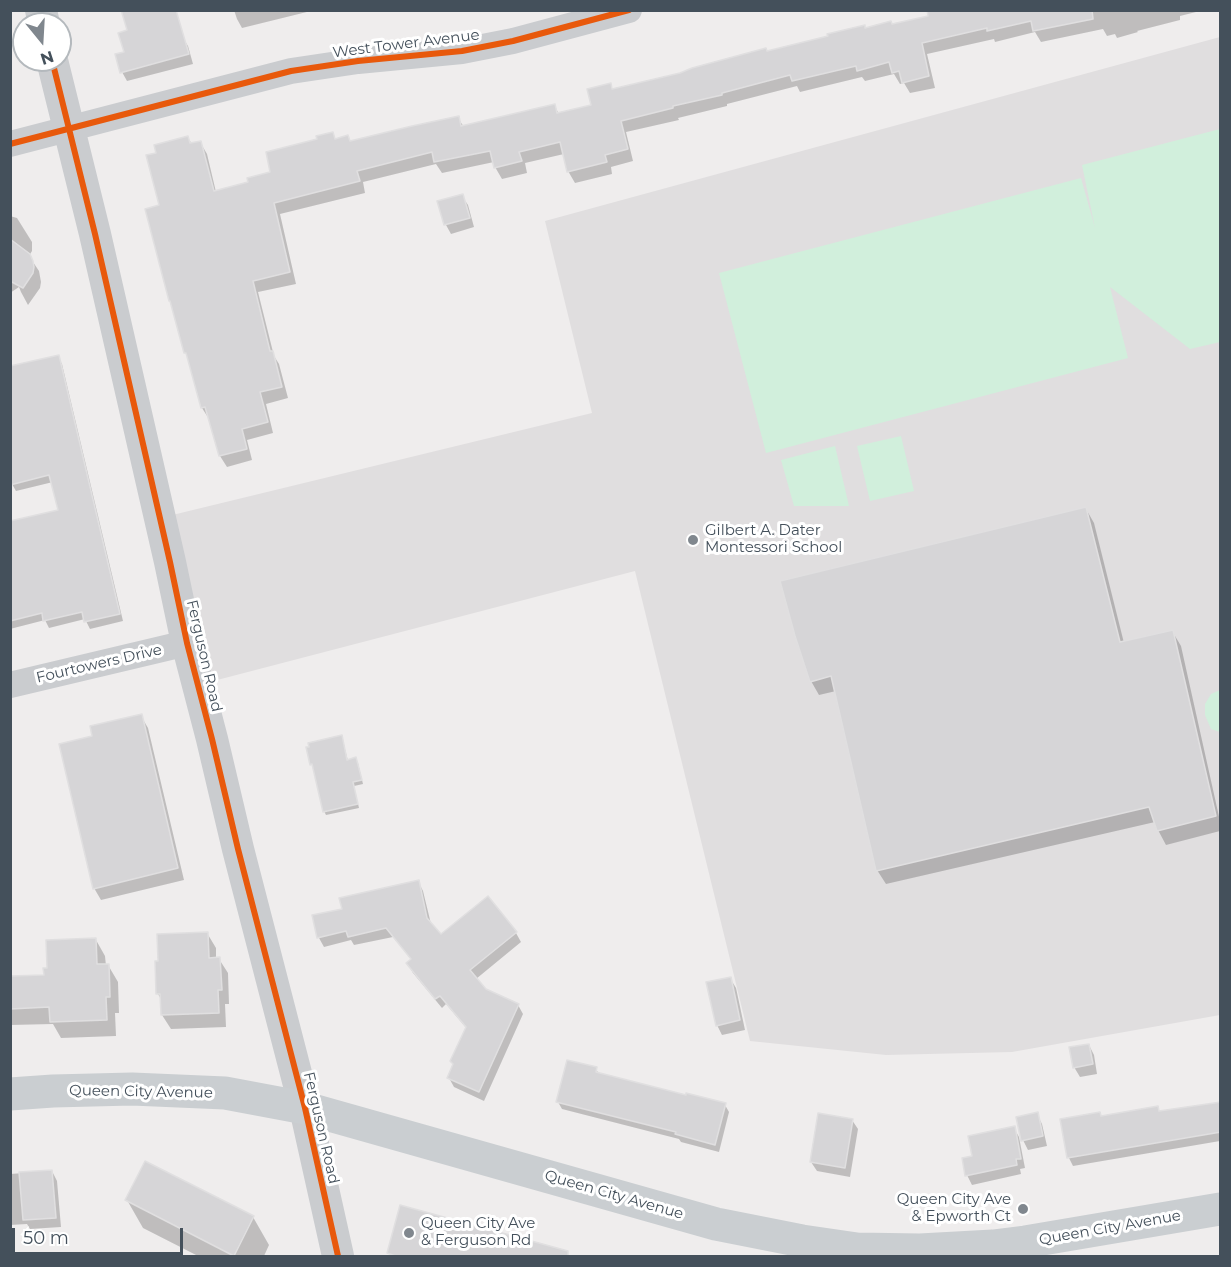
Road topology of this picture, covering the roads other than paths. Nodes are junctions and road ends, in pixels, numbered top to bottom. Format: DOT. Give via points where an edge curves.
graph roads {
  1 [pos="630,10"];
  2 [pos="55,72"];
  3 [pos="68,129"];
  4 [pos="10,144"];
  5 [pos="187,643"];
  6 [pos="10,685"];
  7 [pos="10,1094"];
  8 [pos="305,1108"];
  9 [pos="1221,1209"];
  10 [pos="338,1257"];
  1 -- 3 [label="street, West Tower Avenue" via="462,51 291,72"];
  2 -- 3 [label="street, Ferguson Road"];
  3 -- 4 [label="street, West Tower Avenue"];
  3 -- 5 [label="street, Ferguson Road"];
  5 -- 6 [label="street, Fourtowers Drive"];
  5 -- 8 [label="street, Ferguson Road"];
  7 -- 8 [label="main road, Queen City Avenue" via="132,1089 225,1093"];
  8 -- 9 [label="main road, Queen City Avenue" via="716,1224 856,1249 993,1246"];
  8 -- 10 [label="street, Ferguson Road"];
}
